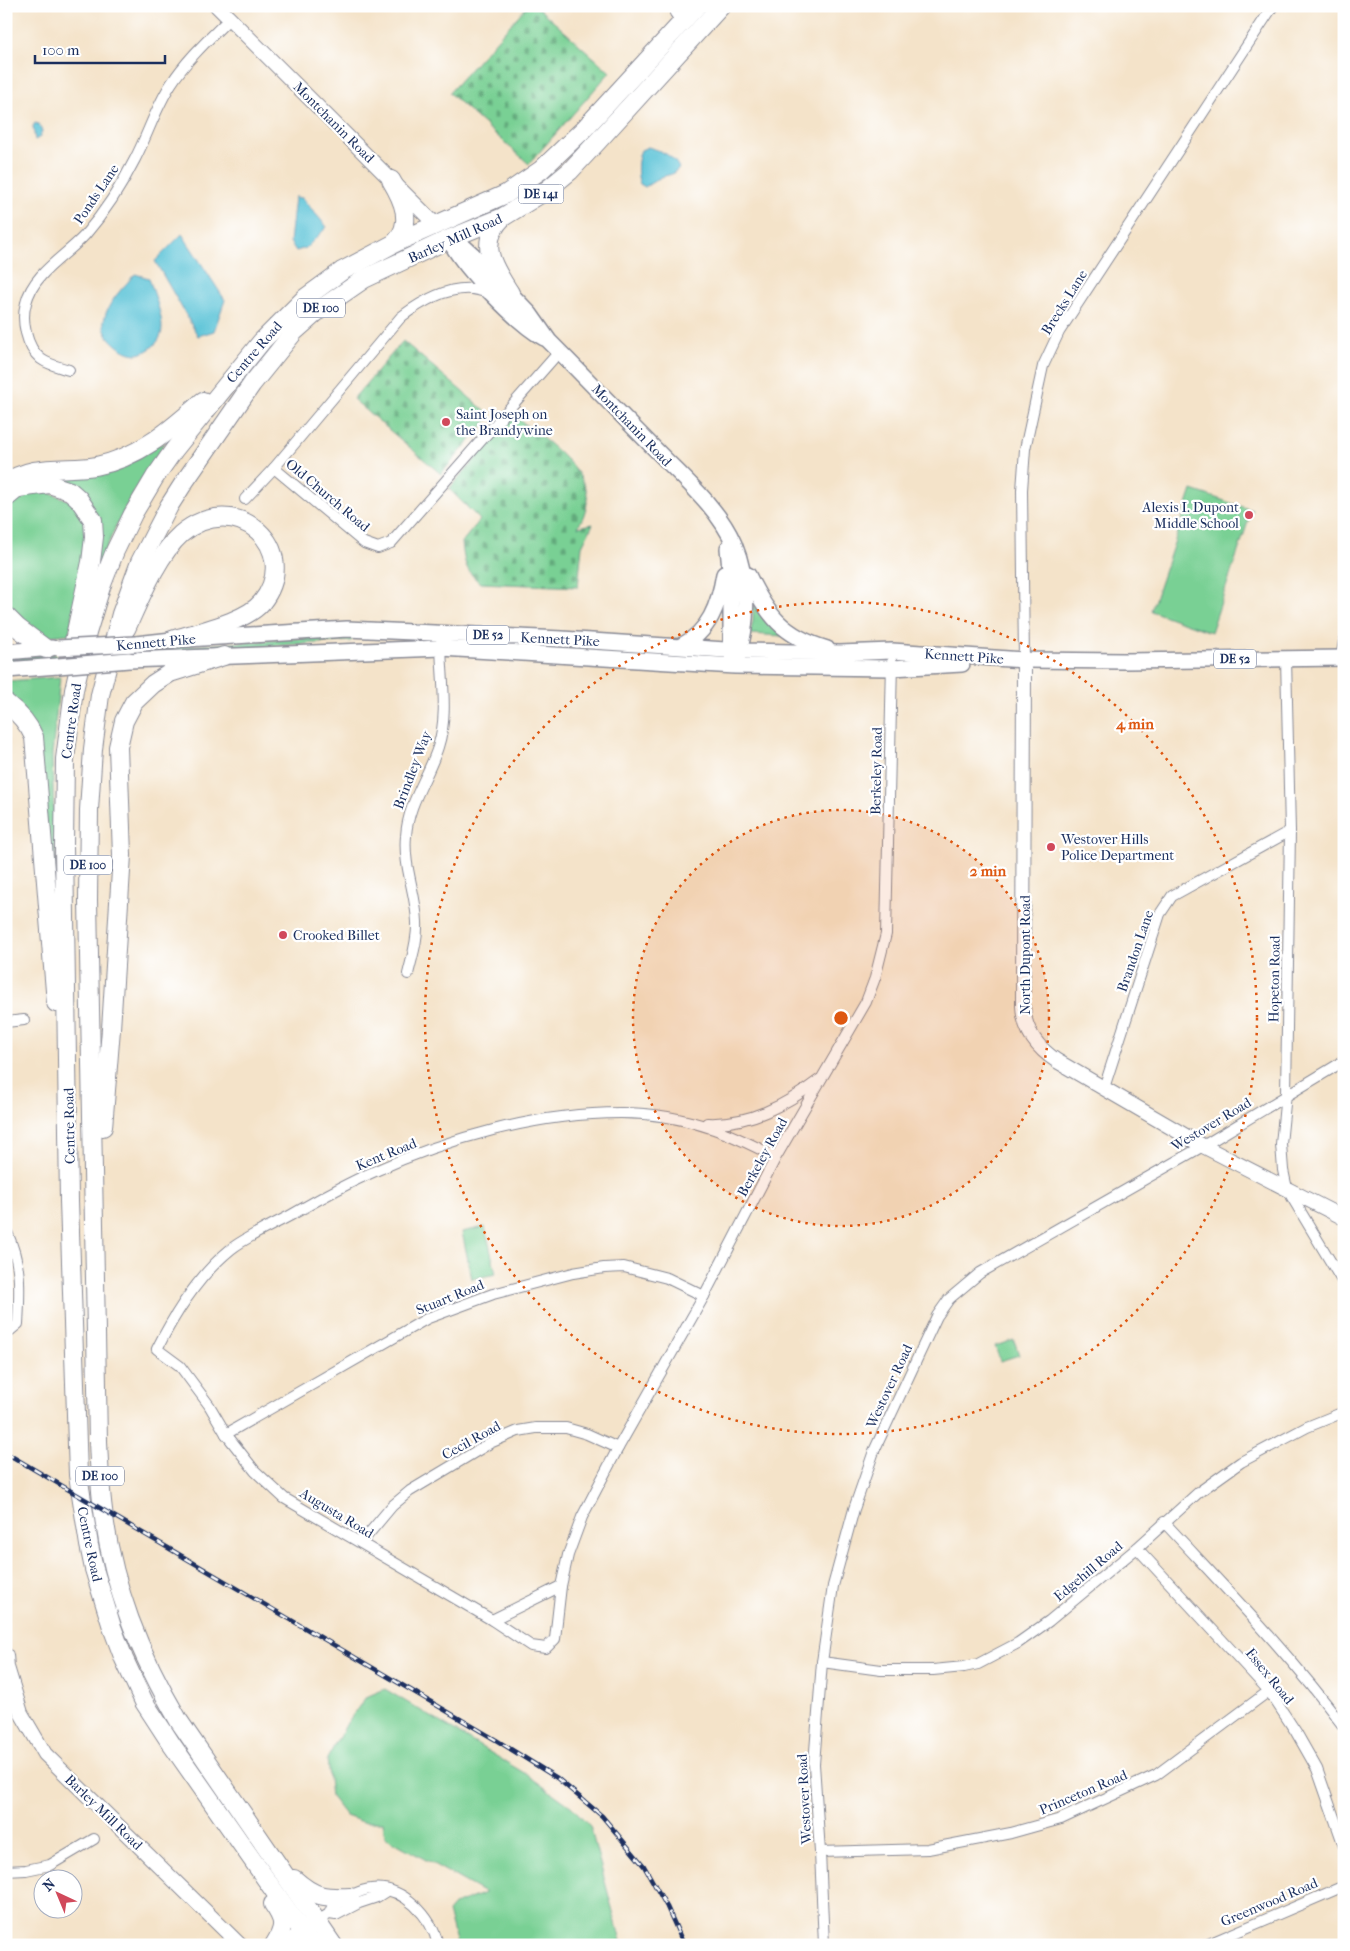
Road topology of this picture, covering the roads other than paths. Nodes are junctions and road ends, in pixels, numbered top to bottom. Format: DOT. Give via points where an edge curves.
graph roads {
  1 [pos="217,6"];
  2 [pos="674,6"];
  3 [pos="696,6"];
  4 [pos="721,6"];
  5 [pos="1273,6"];
  6 [pos="229,19"];
  7 [pos="682,23"];
  8 [pos="614,124"];
  9 [pos="391,180"];
  10 [pos="503,217"];
  11 [pos="436,225"];
  12 [pos="449,239"];
  13 [pos="395,243"];
  14 [pos="508,300"];
  15 [pos="292,310"];
  16 [pos="554,346"];
  17 [pos="69,370"];
  18 [pos="235,373"];
  19 [pos="227,420"];
  20 [pos="274,468"];
  21 [pos="6,484"];
  22 [pos="6,498"];
  23 [pos="245,500"];
  24 [pos="732,549"];
  25 [pos="6,616"];
  26 [pos="172,640"];
  27 [pos="441,640"];
  28 [pos="1344,641"];
  29 [pos="681,646"];
  30 [pos="52,648"];
  31 [pos="892,651"];
  32 [pos="6,652"];
  33 [pos="840,653"];
  34 [pos="224,656"];
  35 [pos="735,656"];
  36 [pos="1286,658"];
  37 [pos="1342,658"];
  38 [pos="1024,660"];
  39 [pos="892,668"];
  40 [pos="106,669"];
  41 [pos="6,670"];
  42 [pos="6,703"];
  43 [pos="1290,831"];
  44 [pos="64,846"];
  45 [pos="408,974"];
  46 [pos="24,1020"];
  47 [pos="6,1022"];
  48 [pos="1344,1061"];
  49 [pos="822,1077"];
  50 [pos="1104,1088"];
  51 [pos="1286,1094"];
  52 [pos="688,1122"];
  53 [pos="1203,1146"];
  54 [pos="776,1156"];
  55 [pos="1287,1189"];
  56 [pos="95,1216"];
  57 [pos="1344,1218"];
  58 [pos="6,1230"];
  59 [pos="71,1262"];
  60 [pos="1344,1284"];
  61 [pos="704,1296"];
  62 [pos="6,1334"];
  63 [pos="157,1349"];
  64 [pos="1344,1412"];
  65 [pos="226,1434"];
  66 [pos="618,1448"];
  67 [pos="1164,1522"];
  68 [pos="361,1543"];
  69 [pos="1137,1548"];
  70 [pos="561,1586"];
  71 [pos="492,1620"];
  72 [pos="546,1648"];
  73 [pos="6,1655"];
  74 [pos="822,1662"];
  75 [pos="1269,1691"];
  76 [pos="1344,1727"];
  77 [pos="94,1840"];
  78 [pos="1344,1846"];
  79 [pos="820,1852"];
  80 [pos="257,1866"];
  81 [pos="280,1868"];
  82 [pos="6,1871"];
  83 [pos="1344,1886"];
  84 [pos="388,1890"];
  85 [pos="350,1897"];
  86 [pos="315,1928"];
  87 [pos="240,1945"];
  88 [pos="274,1945"];
  89 [pos="284,1945"];
  90 [pos="333,1945"];
  91 [pos="438,1945"];
  92 [pos="824,1945"];
  93 [pos="1206,1945"];
  1 -- 6 [label="main road, Montchanin Road"];
  2 -- 7 [label="street"];
  3 -- 7 [label="highway, Barley Mill Road / DE 141"];
  4 -- 8 [label="highway, Barley Mill Road / DE 141"];
  5 -- 38 [label="street, Brecks Lane" via="1059,332 1044,366 1025,449 1022,490"];
  6 -- 9 [label="main road, Montchanin Road"];
  6 -- 17 [label="street, Ponds Lane" via="171,83 135,159 102,212 85,235 43,274 30,294 24,312 26,334 31,345 41,358"];
  7 -- 8 [label="highway" via="680,42 630,98"];
  7 -- 11 [label="highway, Barley Mill Road / DE 141" via="549,164 506,194"];
  8 -- 10 [label="highway, Barley Mill Road / DE 141" via="558,182"];
  9 -- 11 [label="main road, Montchanin Road"];
  9 -- 13 [label="highway" via="403,202 406,216 404,229"];
  10 -- 12 [label="highway, Barley Mill Road / DE 141"];
  10 -- 14 [label="highway" via="494,229 489,251"];
  11 -- 12 [label="main road, Montchanin Road"];
  11 -- 13 [label="highway, Barley Mill Road / DE 141"];
  12 -- 14 [label="main road, Montchanin Road" via="470,252"];
  12 -- 19 [label="highway, Barley Mill Road / DE 100" via="364,279 319,310 278,350"];
  13 -- 15 [label="highway, Barley Mill Road / DE 100" via="342,270"];
  14 -- 16 [label="main road, Montchanin Road" via="530,314"];
  14 -- 20 [label="street, Old Church Road" via="481,290 462,288 424,300 414,307 401,317"];
  15 -- 18 [label="highway, Centre Road / DE 100"];
  16 -- 20 [label="street, Old Church Road" via="391,543 378,548 364,543"];
  16 -- 24 [label="main road, Montchanin Road" via="690,484 733,541"];
  18 -- 21 [label="highway" via="145,447 96,466 26,474"];
  18 -- 44 [label="highway, Centre Road / DE 100" via="155,477 115,551 101,587 87,633 68,728"];
  19 -- 40 [label="highway, Centre Road / DE 100" via="169,506 140,562"];
  20 -- 23 [label="street"];
  22 -- 44 [label="highway" via="18,488 49,484 70,491 93,520 91,562 60,723 59,810"];
  24 -- 29 [label="main road" via="717,606 701,633"];
  24 -- 33 [label="main road" via="757,595 778,622 808,642"];
  24 -- 35 [label="main road, Montchanin Road" via="744,581 746,601 745,622"];
  25 -- 30 [label="highway" via="18,628"];
  26 -- 27 [label="main road, Kennett Pike / DE 52" via="347,629"];
  26 -- 30 [label="main road, Kennett Pike / DE 52, bridge"];
  26 -- 40 [label="highway" via="248,614 262,603 272,585 275,562 270,546 258,530 245,521 213,517 180,535 166,551 151,578"];
  27 -- 29 [label="main road, Kennett Pike / DE 52"];
  27 -- 34 [label="main road, Kennett Pike / DE 52"];
  27 -- 35 [label="main road, Kennett Pike / DE 52"];
  27 -- 45 [label="street, Brindley Way" via="444,711 440,737 414,801 405,838 417,922"];
  28 -- 37 [label="street"];
  29 -- 35 [label="main road, Kennett Pike / DE 52"];
  30 -- 32 [label="main road, Kennett Pike / DE 52"];
  31 -- 33 [label="main road, Kennett Pike / DE 52"];
  31 -- 38 [label="main road, Kennett Pike / DE 52"];
  31 -- 39 [label="street, Berkeley Road"];
  33 -- 35 [label="main road, Kennett Pike / DE 52"];
  34 -- 41 [label="main road, Kennett Pike / DE 52, bridge"];
  34 -- 56 [label="highway" via="170,673 153,684 134,702 124,721 118,747 122,854"];
  35 -- 39 [label="main road, Kennett Pike / DE 52"];
  36 -- 37 [label="main road, Kennett Pike / DE 52"];
  36 -- 38 [label="main road, Kennett Pike / DE 52"];
  36 -- 43 [label="street, Hopeton Road"];
  38 -- 39 [label="main road, Kennett Pike / DE 52"];
  38 -- 50 [label="main road, North Dupont Road" via="1024,1020 1045,1053"];
  39 -- 49 [label="street, Berkeley Road" via="886,934 866,1002"];
  40 -- 56 [label="highway, Centre Road / DE 100" via="96,719 89,810"];
  42 -- 59 [label="highway" via="24,718 34,737 55,983 64,1203"];
  43 -- 50 [label="street, Brandon Lane" via="1172,896 1160,914"];
  43 -- 51 [label="street, Hopeton Road"];
  44 -- 59 [label="highway, Centre Road / DE 100"];
  46 -- 47 [label="street"];
  48 -- 51 [label="street, Westover Road"];
  49 -- 52 [label="street, Kent Road" via="792,1100 744,1120 720,1124"];
  49 -- 54 [label="street, Berkeley Road"];
  50 -- 53 [label="main road, North Dupont Road"];
  51 -- 53 [label="street, Westover Road"];
  51 -- 55 [label="street, Hopeton Road" via="1281,1144"];
  52 -- 54 [label="street, Kent Road" via="714,1129"];
  52 -- 63 [label="street, Kent Road" via="623,1113 577,1115 523,1123 463,1139 373,1172 232,1249 204,1275 168,1326"];
  53 -- 55 [label="main road, North Dupont Road"];
  53 -- 74 [label="street, Westover Road" via="1021,1248 980,1273 949,1299 937,1316 874,1451 833,1586"];
  54 -- 61 [label="street, Berkeley Road"];
  55 -- 57 [label="main road, North Dupont Road"];
  55 -- 60 [label="street, Hopeton Road"];
  56 -- 81 [label="highway, Centre Road / DE 100" via="100,1466 103,1509 117,1581 140,1648 157,1683 179,1721"];
  58 -- 62 [label="street" via="20,1270 18,1324"];
  59 -- 80 [label="highway, Centre Road / DE 100" via="78,1476 100,1589 124,1659 144,1702"];
  61 -- 65 [label="street, Stuart Road" via="667,1278 624,1267 573,1273 493,1294 428,1318"];
  61 -- 66 [label="street, Berkeley Road"];
  63 -- 65 [label="street, Augusta Road" via="180,1366"];
  64 -- 67 [label="street, Edgehill Road" via="1306,1427 1241,1462"];
  65 -- 68 [label="street, Augusta Road" via="255,1471 284,1498"];
  66 -- 68 [label="street, Cecil Road" via="566,1428 518,1431 490,1443 410,1491 392,1506"];
  66 -- 70 [label="street, Berkeley Road" via="582,1517"];
  67 -- 69 [label="street, Edgehill Road"];
  67 -- 76 [label="street, Essex Road" via="1321,1696"];
  68 -- 71 [label="street, Augusta Road"];
  69 -- 74 [label="street, Edgehill Road" via="1050,1621 978,1664 933,1670 881,1670"];
  69 -- 75 [label="street, Essex Road"];
  70 -- 71 [label="street"];
  70 -- 72 [label="street, Berkeley Road" via="555,1639"];
  71 -- 72 [label="street, Augusta Road" via="531,1646"];
  73 -- 87 [label="main road, Barley Mill Road" via="21,1713 46,1754"];
  74 -- 79 [label="street, Westover Road" via="814,1764"];
  75 -- 78 [label="street, Essex Road" via="1317,1769"];
  75 -- 79 [label="street, Princeton Road" via="1156,1774 1062,1819 928,1849"];
  77 -- 82 [label="street" via="50,1865"];
  79 -- 92 [label="street, Westover Road"];
  80 -- 86 [label="highway, Centre Road / DE 100"];
  80 -- 88 [label="highway" via="258,1879 283,1924"];
  81 -- 85 [label="highway" via="316,1895"];
  81 -- 86 [label="highway, Centre Road / DE 100"];
  83 -- 93 [label="street, Greenwood Road"];
  84 -- 85 [label="street" via="371,1888"];
  84 -- 86 [label="street" via="359,1902"];
  84 -- 91 [label="street" via="414,1904 426,1916"];
  85 -- 86 [label="street" via="332,1907"];
  86 -- 89 [label="main road"];
  86 -- 90 [label="highway, Centre Road / DE 100"];
}
